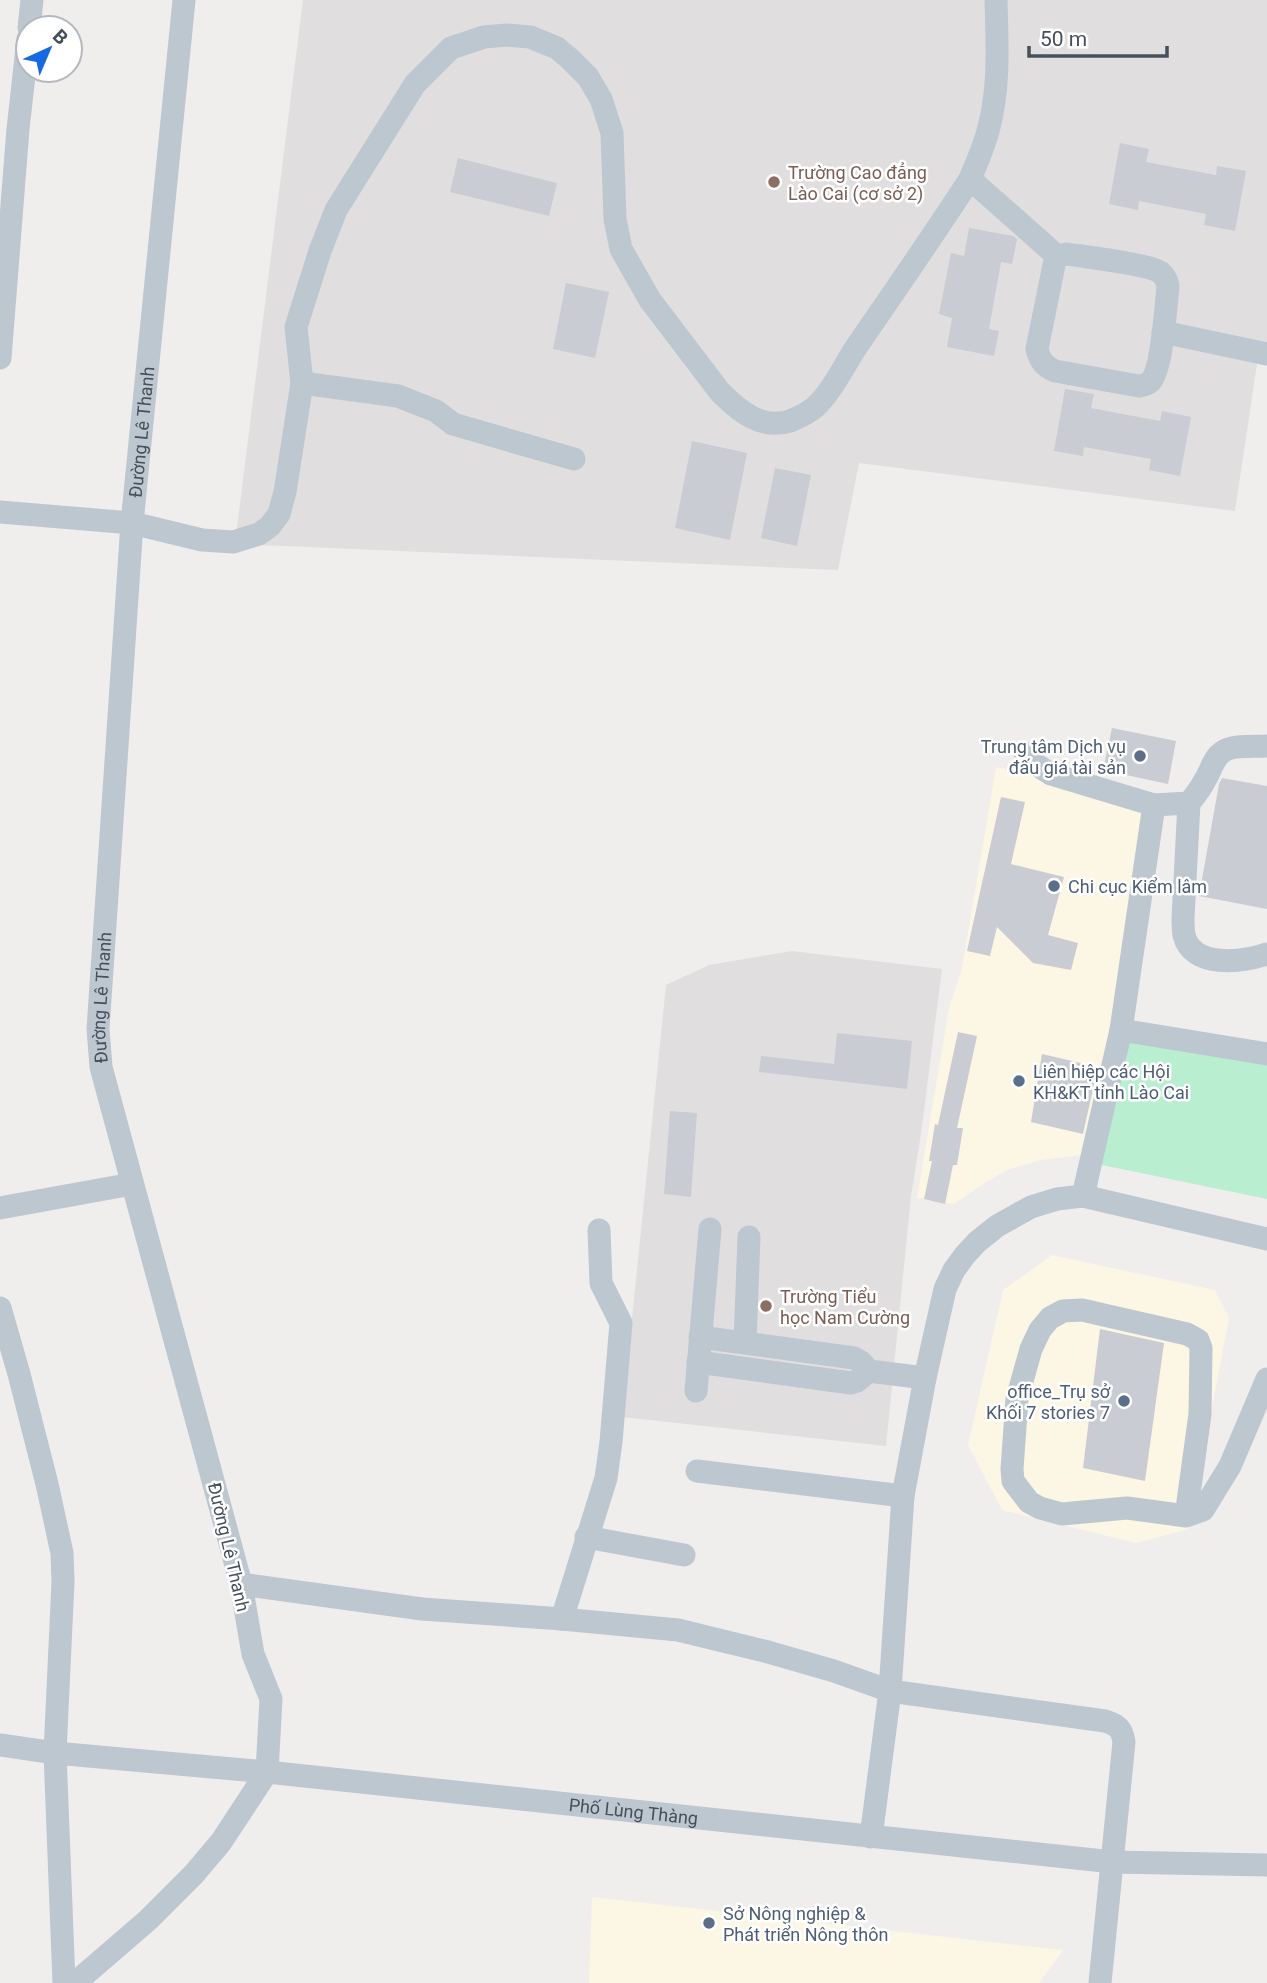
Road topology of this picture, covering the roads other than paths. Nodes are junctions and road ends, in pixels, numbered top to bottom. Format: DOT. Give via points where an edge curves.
graph roads {
  1 [pos="184,0"];
  2 [pos="996,0"];
  3 [pos="23,84"];
  4 [pos="970,179"];
  5 [pos="1057,256"];
  6 [pos="1163,332"];
  7 [pos="1267,354"];
  8 [pos="0,358"];
  9 [pos="302,383"];
  10 [pos="574,459"];
  11 [pos="0,512"];
  12 [pos="132,523"];
  13 [pos="1267,746"];
  14 [pos="1025,753"];
  15 [pos="1189,803"];
  16 [pos="1154,804"];
  17 [pos="1267,954"];
  18 [pos="1121,1030"];
  19 [pos="1267,1054"];
  20 [pos="132,1184"];
  21 [pos="1083,1196"];
  22 [pos="0,1209"];
  23 [pos="710,1229"];
  24 [pos="599,1230"];
  25 [pos="749,1237"];
  26 [pos="1267,1239"];
  27 [pos="0,1308"];
  28 [pos="700,1337"];
  29 [pos="745,1342"];
  30 [pos="698,1362"];
  31 [pos="869,1371"];
  32 [pos="925,1378"];
  33 [pos="1267,1379"];
  34 [pos="696,1391"];
  35 [pos="696,1471"];
  36 [pos="903,1496"];
  37 [pos="1186,1516"];
  38 [pos="586,1537"];
  39 [pos="684,1555"];
  40 [pos="241,1584"];
  41 [pos="562,1619"];
  42 [pos="890,1691"];
  43 [pos="0,1745"];
  44 [pos="55,1754"];
  45 [pos="267,1772"];
  46 [pos="872,1837"];
  47 [pos="1113,1862"];
  48 [pos="1267,1865"];
  49 [pos="64,1983"];
  50 [pos="75,1983"];
  51 [pos="1100,1983"];
  1 -- 12 [label="street, Đường Lê Thanh"];
  2 -- 4 [label="street" via="995,99 984,147"];
  3 -- 8 [label="street"];
  4 -- 5 [label="street"];
  4 -- 9 [label="street" via="821,402 776,424 751,418 720,392 650,300 621,249 615,219 612,133 588,77 557,48 530,37 484,37 451,48 415,84 337,210 296,327"];
  5 -- 6 [label="street" via="1080,256 1163,274 1168,286"];
  5 -- 6 [label="street" via="1037,349 1048,367 1146,384 1156,372"];
  6 -- 7 [label="street"];
  9 -- 10 [label="street" via="398,396 436,411 453,424"];
  9 -- 12 [label="street" via="285,492 270,526 233,541 202,540"];
  11 -- 12 [label="street"];
  12 -- 20 [label="street, Đường Lê Thanh" via="98,1030 101,1067"];
  13 -- 15 [label="street" via="1220,752"];
  14 -- 16 [label="street" via="1051,774"];
  15 -- 16 [label="street"];
  15 -- 17 [label="street" via="1183,918 1188,945 1213,960 1249,960"];
  16 -- 18 [label="street"];
  18 -- 19 [label="street"];
  18 -- 21 [label="street"];
  20 -- 22 [label="street"];
  20 -- 40 [label="street, Đường Lê Thanh"];
  21 -- 26 [label="street"];
  21 -- 32 [label="street" via="1031,1207 998,1226 965,1255 945,1289"];
  23 -- 28 [label="street"];
  24 -- 38 [label="street" via="601,1283 618,1314 621,1331 606,1478"];
  25 -- 29 [label="street"];
  27 -- 44 [label="street" via="62,1553"];
  28 -- 29 [label="street"];
  28 -- 30 [label="street"];
  29 -- 31 [label="street" via="854,1358"];
  30 -- 31 [label="street" via="851,1382"];
  30 -- 34 [label="street"];
  31 -- 32 [label="street"];
  32 -- 36 [label="street"];
  33 -- 37 [label="street" via="1217,1488 1203,1510"];
  35 -- 36 [label="street"];
  36 -- 42 [label="street"];
  37 -- 37 [label="street" via="1200,1414 1198,1340 1082,1310 1063,1311 1050,1318 1031,1349 1017,1399 1013,1481 1029,1502 1062,1514 1126,1508"];
  38 -- 39 [label="street"];
  38 -- 41 [label="street"];
  40 -- 41 [label="street" via="422,1609"];
  40 -- 45 [label="street, Đường Lê Thanh" via="253,1654 271,1699"];
  41 -- 42 [label="street" via="678,1630 768,1652"];
  42 -- 46 [label="street"];
  42 -- 47 [label="street" via="1115,1724 1124,1742"];
  43 -- 44 [label="street, Phố Lùng Thàng"];
  44 -- 45 [label="street, Phố Lùng Thàng"];
  44 -- 49 [label="street"];
  45 -- 46 [label="street, Phố Lùng Thàng"];
  45 -- 50 [label="street" via="194,1874"];
  46 -- 47 [label="street, Phố Lùng Thàng"];
  47 -- 48 [label="street, Phố Lùng Thàng"];
  47 -- 51 [label="street"];
}
